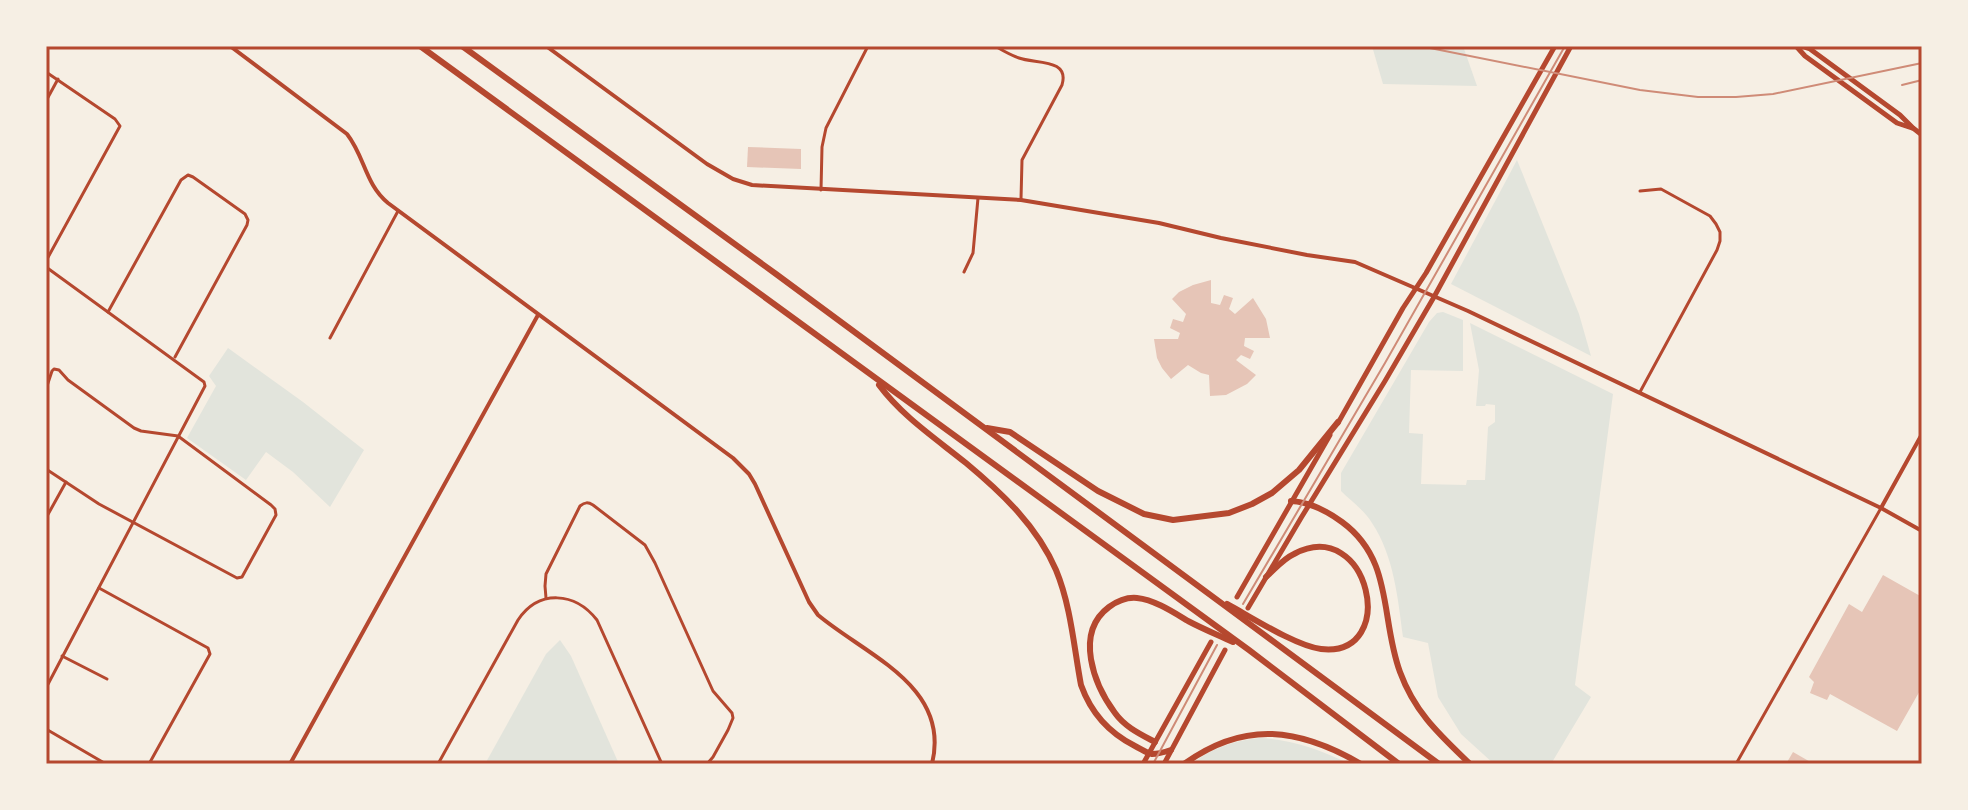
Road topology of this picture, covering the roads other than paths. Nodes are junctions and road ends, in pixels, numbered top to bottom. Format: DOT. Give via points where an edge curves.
graph roads {
  1 [pos="230,46"];
  2 [pos="420,46"];
  3 [pos="462,46"];
  4 [pos="546,46"];
  5 [pos="868,46"];
  6 [pos="995,46"];
  7 [pos="1555,46"];
  8 [pos="1571,46"];
  9 [pos="1799,46"];
  10 [pos="46,72"];
  11 [pos="58,79"];
  12 [pos="46,101"];
  13 [pos="1922,135"];
  14 [pos="821,190"];
  15 [pos="1640,191"];
  16 [pos="978,198"];
  17 [pos="1021,200"];
  18 [pos="398,211"];
  19 [pos="46,264"];
  20 [pos="964,272"];
  21 [pos="1416,289"];
  22 [pos="1434,297"];
  23 [pos="108,312"];
  24 [pos="538,315"];
  25 [pos="330,338"];
  26 [pos="174,359"];
  27 [pos="874,378"];
  28 [pos="46,389"];
  29 [pos="1639,393"];
  30 [pos="1338,422"];
  31 [pos="984,428"];
  32 [pos="1922,434"];
  33 [pos="178,436"];
  34 [pos="46,469"];
  35 [pos="66,482"];
  36 [pos="1291,501"];
  37 [pos="1308,506"];
  38 [pos="1881,508"];
  39 [pos="46,518"];
  40 [pos="133,521"];
  41 [pos="1922,531"];
  42 [pos="1266,577"];
  43 [pos="99,588"];
  44 [pos="1209,595"];
  45 [pos="1237,597"];
  46 [pos="546,598"];
  47 [pos="1248,608"];
  48 [pos="1211,642"];
  49 [pos="1225,650"];
  50 [pos="1249,650"];
  51 [pos="62,656"];
  52 [pos="107,679"];
  53 [pos="46,688"];
  54 [pos="46,729"];
  55 [pos="1155,742"];
  56 [pos="1171,750"];
  57 [pos="1149,754"];
  58 [pos="106,764"];
  59 [pos="149,764"];
  60 [pos="290,764"];
  61 [pos="438,764"];
  62 [pos="662,764"];
  63 [pos="707,764"];
  64 [pos="932,764"];
  65 [pos="1143,764"];
  66 [pos="1164,764"];
  67 [pos="1184,764"];
  68 [pos="1361,764"];
  69 [pos="1399,764"];
  70 [pos="1439,764"];
  71 [pos="1470,764"];
  72 [pos="1736,764"];
  1 -- 18 [label="street" via="347,134 377,194"];
  2 -- 27 [label="highway"];
  3 -- 31 [label="highway"];
  4 -- 14 [label="street" via="722,174 752,185"];
  5 -- 14 [label="street" via="826,128"];
  6 -- 17 [label="street" via="1023,60 1054,66 1064,75 1022,160"];
  7 -- 21 [label="main road"];
  8 -- 22 [label="main road"];
  9 -- 13 [label="main road" via="1805,56 1897,123"];
  10 -- 11 [label="street"];
  11 -- 12 [label="street"];
  11 -- 19 [label="street" via="120,126"];
  14 -- 16 [label="street"];
  15 -- 29 [label="street" via="1661,189 1710,216 1720,239"];
  16 -- 17 [label="street"];
  16 -- 20 [label="street" via="973,253"];
  17 -- 21 [label="street" via="1355,262"];
  18 -- 24 [label="street"];
  18 -- 25 [label="street"];
  19 -- 23 [label="street"];
  21 -- 22 [label="street"];
  21 -- 30 [label="main road"];
  22 -- 29 [label="street"];
  22 -- 37 [label="main road"];
  23 -- 26 [label="street"];
  23 -- 26 [label="street" via="181,180 193,177 248,220"];
  24 -- 60 [label="street"];
  24 -- 64 [label="street" via="749,474 818,615 905,679 922,698 933,719"];
  26 -- 33 [label="street" via="205,386"];
  27 -- 50 [label="highway"];
  27 -- 57 [label="highway" via="895,406 1017,508 1057,572 1085,696 1110,730"];
  28 -- 33 [label="street" via="57,369 134,428"];
  29 -- 38 [label="street"];
  30 -- 31 [label="highway" via="1291,477 1262,498 1229,513 1173,520 1144,514 1098,491 1010,432"];
  30 -- 36 [label="main road"];
  31 -- 44 [label="highway"];
  32 -- 38 [label="street"];
  33 -- 40 [label="street"];
  33 -- 40 [label="street" via="271,505 276,515 239,578"];
  34 -- 35 [label="street"];
  35 -- 39 [label="street"];
  35 -- 40 [label="street"];
  36 -- 37 [label="highway"];
  36 -- 45 [label="main road"];
  37 -- 42 [label="main road"];
  37 -- 71 [label="highway" via="1335,517 1367,546 1411,697 1431,726"];
  38 -- 41 [label="street"];
  38 -- 72 [label="street"];
  40 -- 43 [label="street"];
  42 -- 44 [label="highway" via="1301,550 1329,549 1357,567 1369,604 1366,622 1350,643 1317,649"];
  42 -- 47 [label="main road"];
  43 -- 51 [label="street"];
  43 -- 59 [label="street" via="208,648 210,654"];
  44 -- 70 [label="highway"];
  46 -- 61 [label="street" via="518,620"];
  46 -- 62 [label="street" via="579,604 597,620"];
  46 -- 63 [label="street" via="546,574 584,503 645,545 713,691 732,713"];
  48 -- 55 [label="main road"];
  49 -- 56 [label="main road"];
  50 -- 55 [label="highway" via="1137,598 1117,601 1102,612 1089,646 1099,687 1117,717"];
  50 -- 69 [label="highway"];
  51 -- 52 [label="street"];
  51 -- 53 [label="street"];
  54 -- 58 [label="street"];
  55 -- 57 [label="main road"];
  56 -- 57 [label="highway"];
  56 -- 66 [label="main road"];
  57 -- 65 [label="main road"];
  67 -- 68 [label="highway" via="1228,740 1271,734 1327,746"];
}
